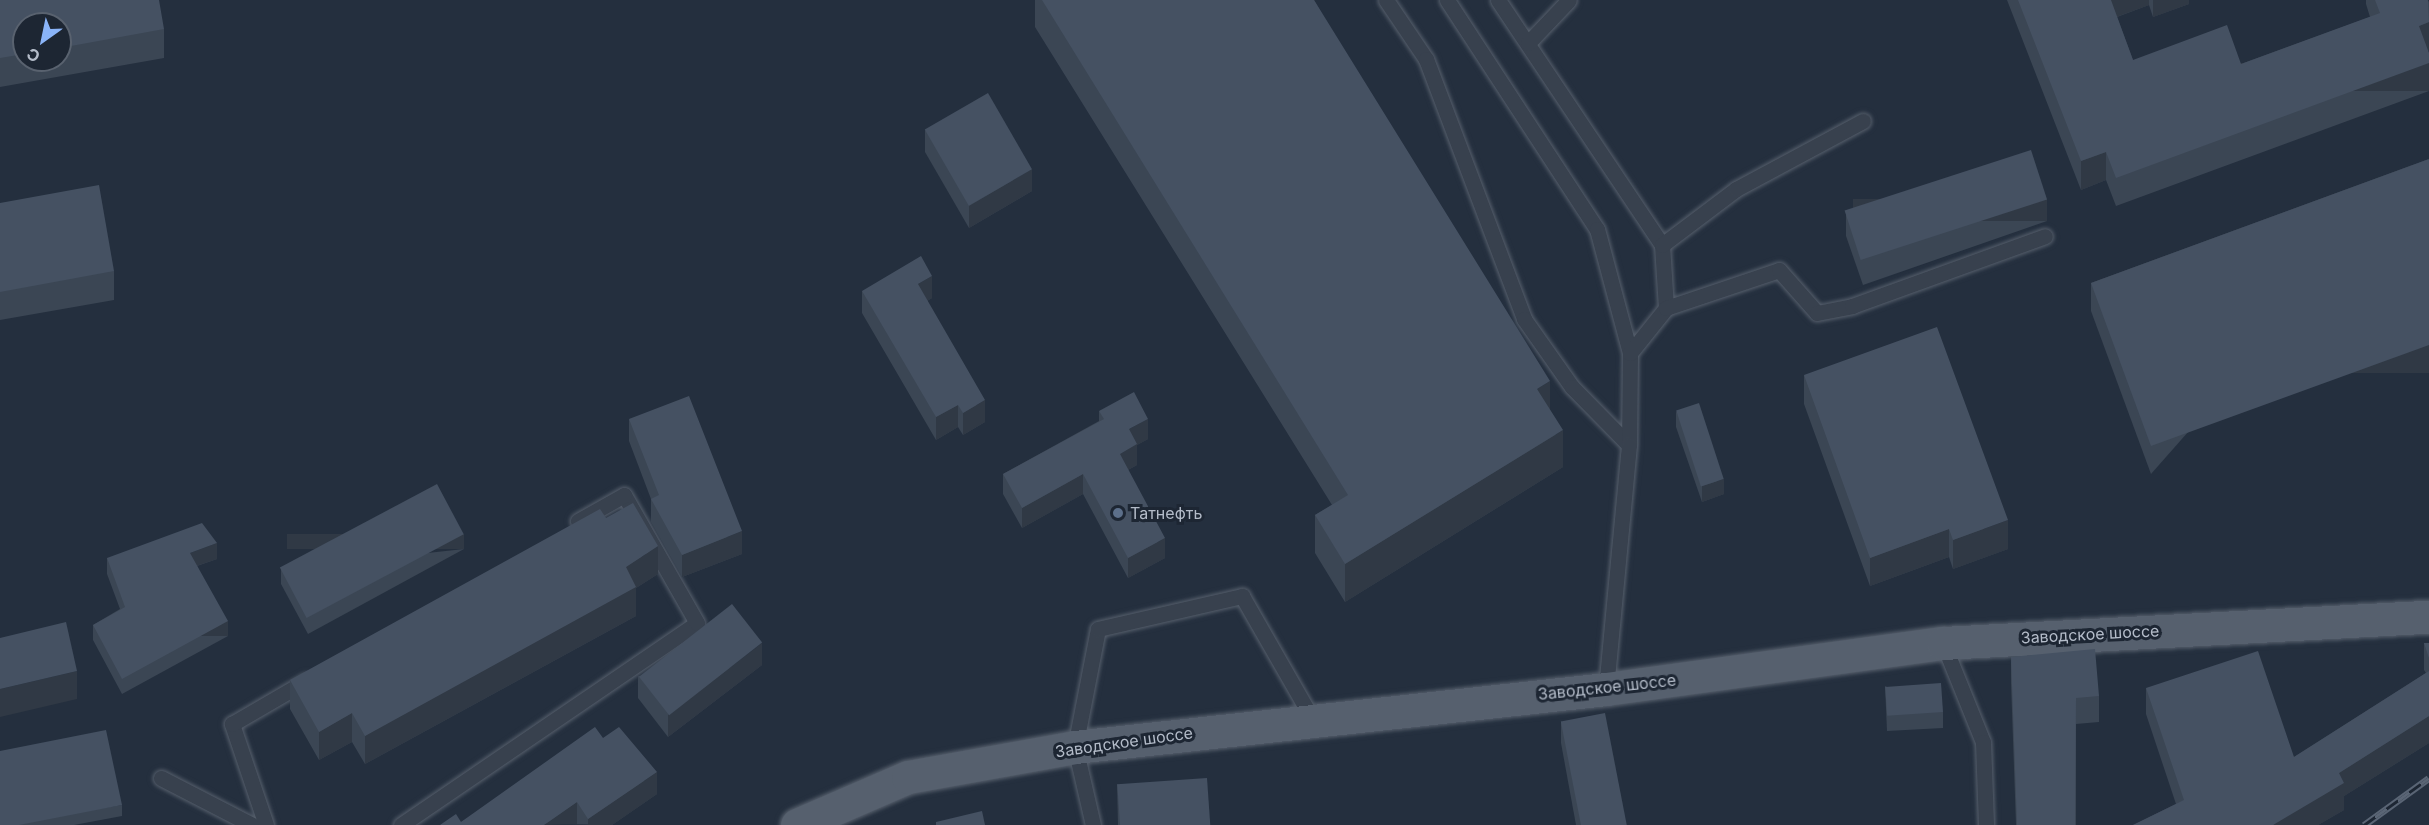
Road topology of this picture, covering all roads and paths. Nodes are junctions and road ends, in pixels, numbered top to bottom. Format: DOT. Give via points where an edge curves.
graph roads {
  1 [pos="1386,0"];
  2 [pos="1447,0"];
  3 [pos="1498,0"];
  4 [pos="1569,0"];
  5 [pos="1528,43"];
  6 [pos="1863,121"];
  7 [pos="2045,236"];
  8 [pos="1662,245"];
  9 [pos="1666,308"];
  10 [pos="1630,353"];
  11 [pos="1629,445"];
  12 [pos="562,531"];
  13 [pos="2429,617"];
  14 [pos="1943,643"];
  15 [pos="325,670"];
  16 [pos="1606,689"];
  17 [pos="1312,718"];
  18 [pos="1075,747"];
  19 [pos="161,778"];
  20 [pos="252,825"];
  21 [pos="267,825"];
  22 [pos="401,825"];
  23 [pos="797,825"];
  24 [pos="1093,825"];
  25 [pos="1986,825"];
  1 -- 11 [label="lane" via="1426,59 1524,319 1572,387"];
  2 -- 10 [label="lane" via="1597,229"];
  3 -- 5 [label="lane"];
  4 -- 5 [label="lane"];
  5 -- 8 [label="lane"];
  6 -- 8 [label="lane" via="1736,189"];
  7 -- 9 [label="lane" via="1852,306 1817,313 1779,270"];
  8 -- 9 [label="lane"];
  9 -- 10 [label="lane"];
  10 -- 11 [label="lane"];
  11 -- 16 [label="lane"];
  12 -- 22 [label="lane" via="624,495 697,623"];
  13 -- 14 [label="main road, Заводское шоссе"];
  14 -- 16 [label="main road, Заводское шоссе"];
  14 -- 25 [label="lane" via="1983,742"];
  15 -- 21 [label="lane" via="232,724"];
  16 -- 17 [label="main road, Заводское шоссе"];
  17 -- 18 [label="main road, Заводское шоссе"];
  17 -- 18 [label="lane" via="1242,596 1098,629"];
  18 -- 23 [label="main road, Заводское шоссе" via="908,777"];
  18 -- 24 [label="lane"];
  19 -- 20 [label="lane"];
}
